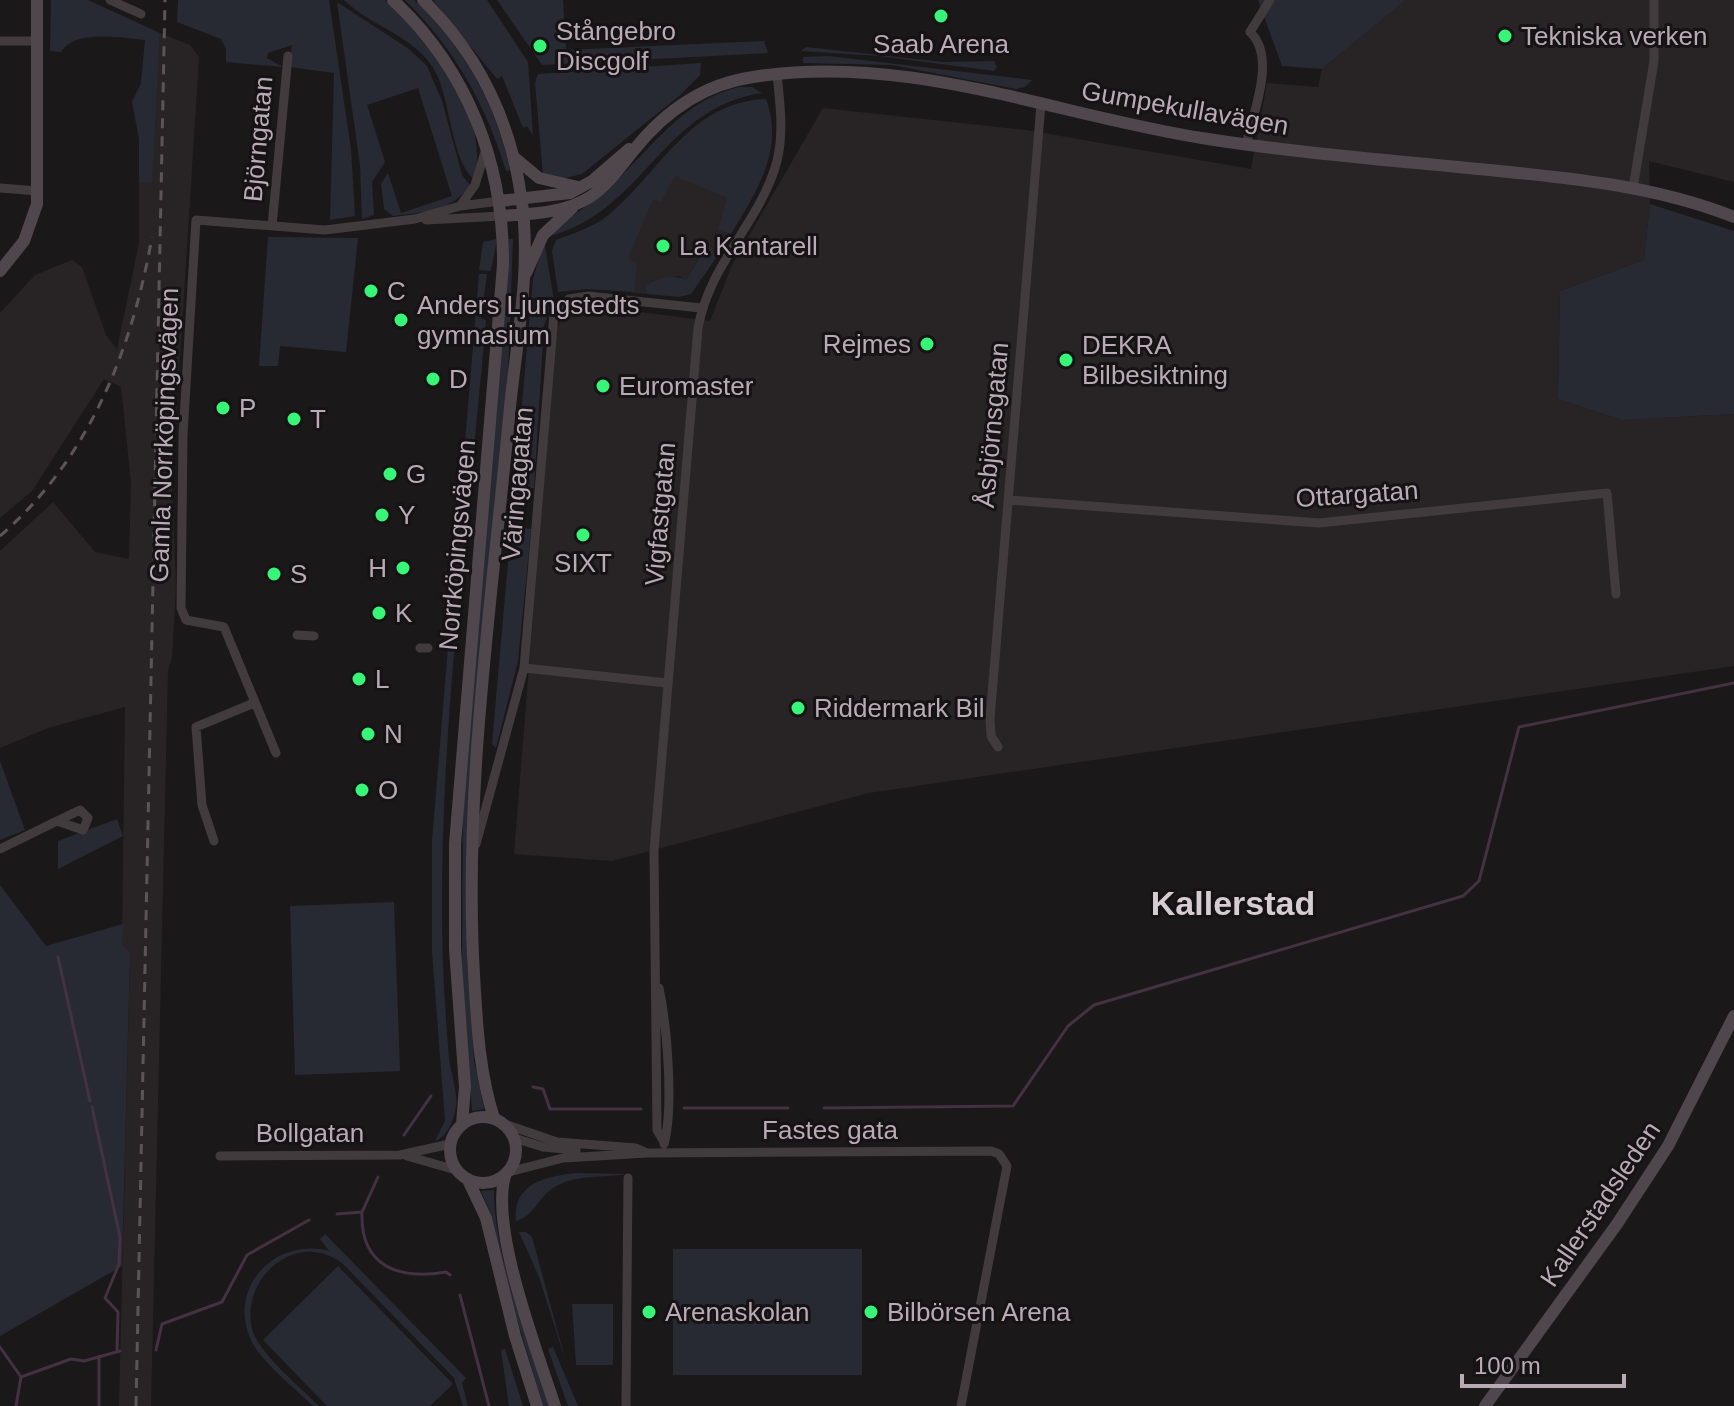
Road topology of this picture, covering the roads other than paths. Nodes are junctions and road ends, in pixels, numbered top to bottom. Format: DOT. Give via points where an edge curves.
graph roads {
  1 [pos="37,0"];
  2 [pos="110,0"];
  3 [pos="393,0"];
  4 [pos="423,0"];
  5 [pos="1270,0"];
  6 [pos="1654,0"];
  7 [pos="141,14"];
  8 [pos="0,41"];
  9 [pos="38,41"];
  10 [pos="288,56"];
  11 [pos="777,74"];
  12 [pos="1041,104"];
  13 [pos="645,137"];
  14 [pos="486,144"];
  15 [pos="1246,145"];
  16 [pos="515,158"];
  17 [pos="0,188"];
  18 [pos="582,188"];
  19 [pos="1633,188"];
  20 [pos="38,191"];
  21 [pos="522,199"];
  22 [pos="500,201"];
  23 [pos="575,205"];
  24 [pos="460,206"];
  25 [pos="523,214"];
  26 [pos="502,216"];
  27 [pos="1734,217"];
  28 [pos="415,219"];
  29 [pos="272,226"];
  30 [pos="0,271"];
  31 [pos="522,283"];
  32 [pos="701,308"];
  33 [pos="1008,500"];
  34 [pos="1616,594"];
  35 [pos="297,635"];
  36 [pos="314,636"];
  37 [pos="524,668"];
  38 [pos="667,683"];
  39 [pos="254,703"];
  40 [pos="998,747"];
  41 [pos="276,753"];
  42 [pos="57,821"];
  43 [pos="214,841"];
  44 [pos="0,849"];
  45 [pos="473,855"];
  46 [pos="1734,1016"];
  47 [pos="499,1121"];
  48 [pos="462,1124"];
  49 [pos="514,1138"];
  50 [pos="450,1144"];
  51 [pos="608,1148"];
  52 [pos="664,1148"];
  53 [pos="647,1153"];
  54 [pos="400,1155"];
  55 [pos="220,1156"];
  56 [pos="456,1170"];
  57 [pos="507,1174"];
  58 [pos="628,1178"];
  59 [pos="468,1180"];
  60 [pos="537,1406"];
  61 [pos="555,1406"];
  62 [pos="626,1406"];
  63 [pos="961,1406"];
  64 [pos="1485,1406"];
  1 -- 9 [label="main road"];
  2 -- 7 [label="street"];
  3 -- 14 [label="main road, Norrköpingsvägen" via="444,58"];
  4 -- 16 [label="main road, Norrköpingsvägen" via="475,62 503,118"];
  5 -- 15 [label="street" via="1250,32 1263,62"];
  6 -- 19 [label="street" via="1654,61"];
  8 -- 9 [label="street"];
  9 -- 20 [label="main road"];
  10 -- 29 [label="street, Björngatan"];
  11 -- 12 [label="main road, Gumpekullavägen" via="862,71 910,76"];
  11 -- 13 [label="main road, Gumpekullavägen" via="713,88 681,105"];
  11 -- 32 [label="street, Vigfastgatan" via="781,117 776,162"];
  12 -- 15 [label="main road, Gumpekullavägen"];
  12 -- 33 [label="street, Åsbjörnsgatan"];
  13 -- 18 [label="main road, Gumpekullavägen"];
  13 -- 23 [label="main road, Gumpekullavägen" via="607,183"];
  14 -- 22 [label="main road, Norrköpingsvägen"];
  14 -- 24 [label="street" via="481,171"];
  15 -- 19 [label="main road, Gumpekullavägen"];
  16 -- 18 [label="main road" via="539,178"];
  16 -- 21 [label="main road, Norrköpingsvägen"];
  17 -- 20 [label="street"];
  18 -- 21 [label="main road, Gumpekullavägen"];
  19 -- 27 [label="main road, Gumpekullavägen"];
  20 -- 30 [label="main road" via="31,227"];
  21 -- 22 [label="main road, Gumpekullavägen"];
  21 -- 25 [label="main road, Norrköpingsvägen"];
  22 -- 24 [label="street"];
  22 -- 26 [label="main road, Norrköpingsvägen"];
  23 -- 25 [label="main road, Gumpekullavägen"];
  23 -- 31 [label="main road" via="543,235"];
  24 -- 28 [label="street"];
  25 -- 26 [label="main road, Gumpekullavägen"];
  25 -- 31 [label="main road, Norrköpingsvägen"];
  26 -- 28 [label="street"];
  26 -- 48 [label="main road, Norrköpingsvägen" via="503,265 455,844"];
  28 -- 29 [label="street" via="325,230"];
  29 -- 39 [label="street, Gamla Norrköpingsvägen" via="196,220 183,435 181,608 186,620 224,627"];
  31 -- 45 [label="main road, Norrköpingsvägen"];
  32 -- 37 [label="street, Väringagatan" via="588,296 569,299 554,314"];
  32 -- 38 [label="street, Vigfastgatan"];
  33 -- 34 [label="street, Ottargatan" via="1319,523 1607,493"];
  33 -- 40 [label="street, Åsbjörnsgatan" via="990,719"];
  35 -- 36 [label="street"];
  37 -- 38 [label="street"];
  37 -- 45 [label="street, Väringagatan"];
  38 -- 52 [label="street, Vigfastgatan" via="654,851 657,1130"];
  39 -- 41 [label="street, Gamla Norrköpingsvägen"];
  39 -- 43 [label="street" via="196,727 202,805"];
  42 -- 44 [label="street"];
  45 -- 47 [label="main road, Norrköpingsvägen" via="472,943 481,1073"];
  46 -- 64 [label="main road, Kallerstadsleden" via="1668,1146"];
  47 -- 48 [label="main road" via="473,1118"];
  47 -- 49 [label="main road"];
  47 -- 51 [label="street, Fastes gata" via="538,1138"];
  48 -- 50 [label="main road"];
  49 -- 51 [label="street, Fastes gata" via="559,1149"];
  49 -- 57 [label="main road" via="516,1156"];
  50 -- 54 [label="street, Bollgatan"];
  50 -- 56 [label="main road"];
  51 -- 53 [label="street, Fastes gata"];
  52 -- 53 [label="street, Fastes gata"];
  52 -- 63 [label="street, Fastes gata" via="999,1154 1007,1166"];
  53 -- 57 [label="street, Fastes gata" via="563,1158"];
  54 -- 55 [label="street, Bollgatan"];
  54 -- 56 [label="street, Bollgatan"];
  56 -- 59 [label="main road"];
  57 -- 59 [label="main road" via="488,1183"];
  57 -- 61 [label="main road" via="500,1191 504,1228"];
  58 -- 62 [label="street"];
  59 -- 60 [label="main road" via="486,1218"];
}
